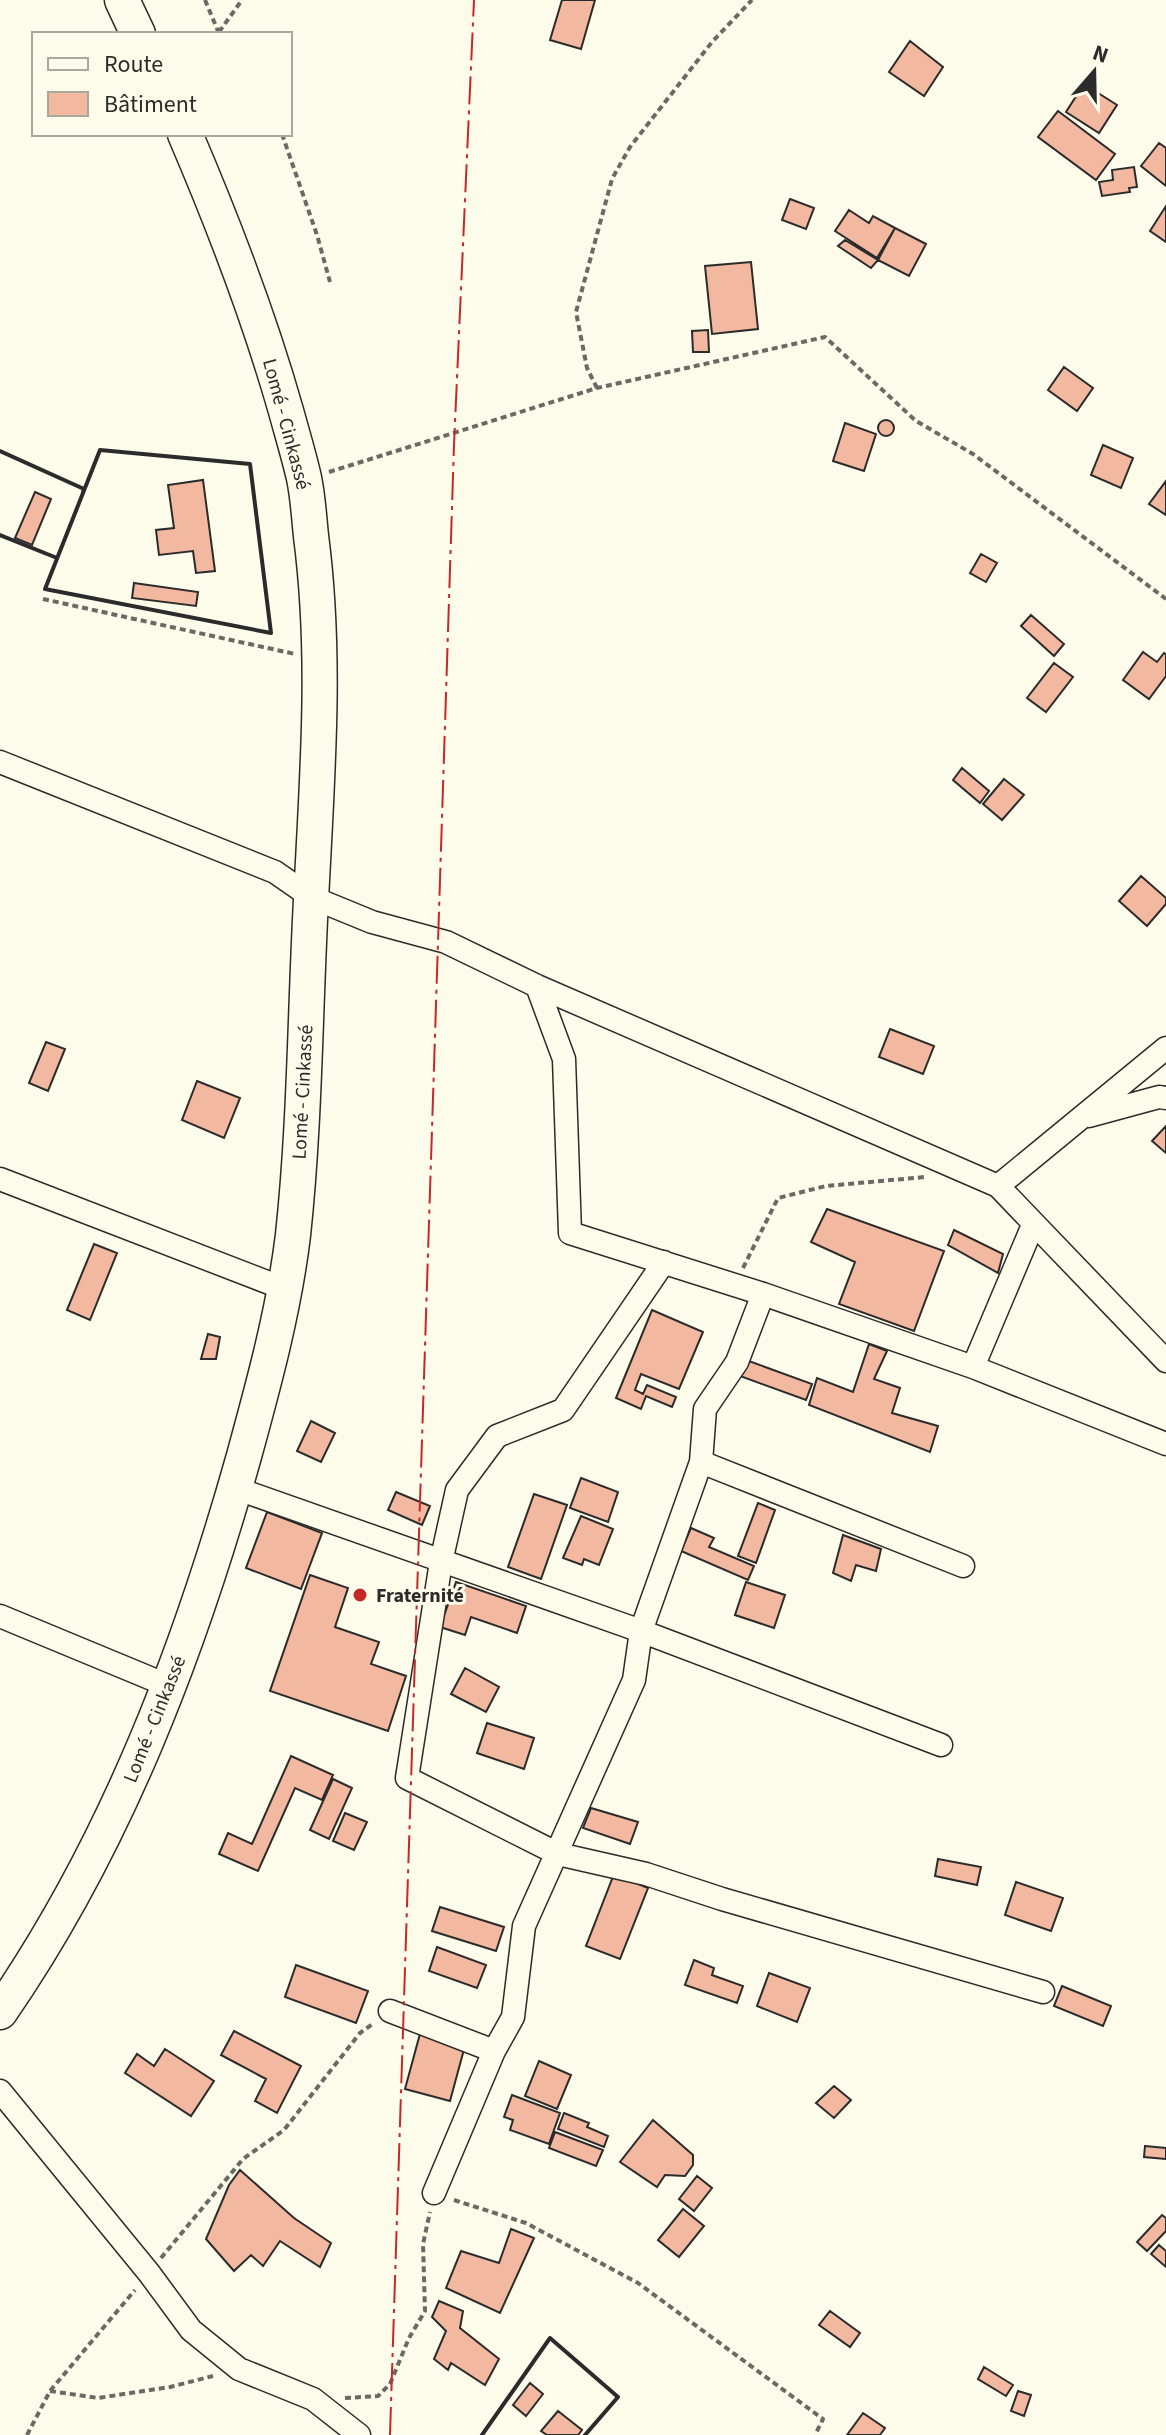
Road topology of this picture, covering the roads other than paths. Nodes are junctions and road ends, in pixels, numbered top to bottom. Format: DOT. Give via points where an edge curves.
graph roads {
  1 [pos="122,0"];
  2 [pos="137,32"];
  3 [pos="186,136"];
  4 [pos="0,762"];
  5 [pos="311,897"];
  6 [pos="537,986"];
  7 [pos="1166,1048"];
  8 [pos="1166,1098"];
  9 [pos="1080,1119"];
  10 [pos="0,1179"];
  11 [pos="998,1186"];
  12 [pos="1033,1225"];
  13 [pos="664,1262"];
  14 [pos="285,1289"];
  15 [pos="763,1294"];
  16 [pos="1166,1361"];
  17 [pos="973,1367"];
  18 [pos="1166,1444"];
  19 [pos="701,1462"];
  20 [pos="235,1488"];
  21 [pos="441,1562"];
  22 [pos="963,1566"];
  23 [pos="0,1616"];
  24 [pos="641,1631"];
  25 [pos="169,1686"];
  26 [pos="941,1745"];
  27 [pos="558,1854"];
  28 [pos="1043,1992"];
  29 [pos="390,2011"];
  30 [pos="0,2012"];
  31 [pos="494,2051"];
  32 [pos="0,2091"];
  33 [pos="434,2193"];
  34 [pos="359,2435"];
  1 -- 2 [label="highway"];
  3 -- 5 [label="highway, Lomé - Cinkassé" via="250,293 304,479 321,660"];
  4 -- 5 [label="street" via="275,872"];
  5 -- 6 [label="street" via="372,922 446,942"];
  5 -- 14 [label="highway, Lomé - Cinkassé" via="298,1168"];
  6 -- 11 [label="street"];
  6 -- 13 [label="street" via="564,1059 570,1233"];
  7 -- 9 [label="street"];
  8 -- 9 [label="street"];
  9 -- 11 [label="street"];
  10 -- 14 [label="street"];
  11 -- 12 [label="street"];
  12 -- 16 [label="street"];
  12 -- 17 [label="street"];
  13 -- 15 [label="street"];
  13 -- 21 [label="street" via="563,1410 497,1436 457,1490"];
  14 -- 20 [label="highway, Lomé - Cinkassé"];
  15 -- 17 [label="street"];
  15 -- 19 [label="street" via="737,1362 705,1409"];
  17 -- 18 [label="street"];
  19 -- 22 [label="street"];
  19 -- 24 [label="street"];
  20 -- 21 [label="street"];
  20 -- 25 [label="highway, Lomé - Cinkassé"];
  21 -- 24 [label="street"];
  21 -- 27 [label="street" via="407,1778"];
  23 -- 25 [label="street"];
  24 -- 26 [label="street"];
  24 -- 27 [label="street" via="634,1680"];
  25 -- 30 [label="highway, Lomé - Cinkassé" via="66,1909"];
  27 -- 28 [label="street" via="646,1874"];
  27 -- 31 [label="street" via="524,1926 513,2017"];
  29 -- 31 [label="street"];
  31 -- 33 [label="street"];
  32 -- 34 [label="street" via="191,2330 239,2369 313,2399"];
}
